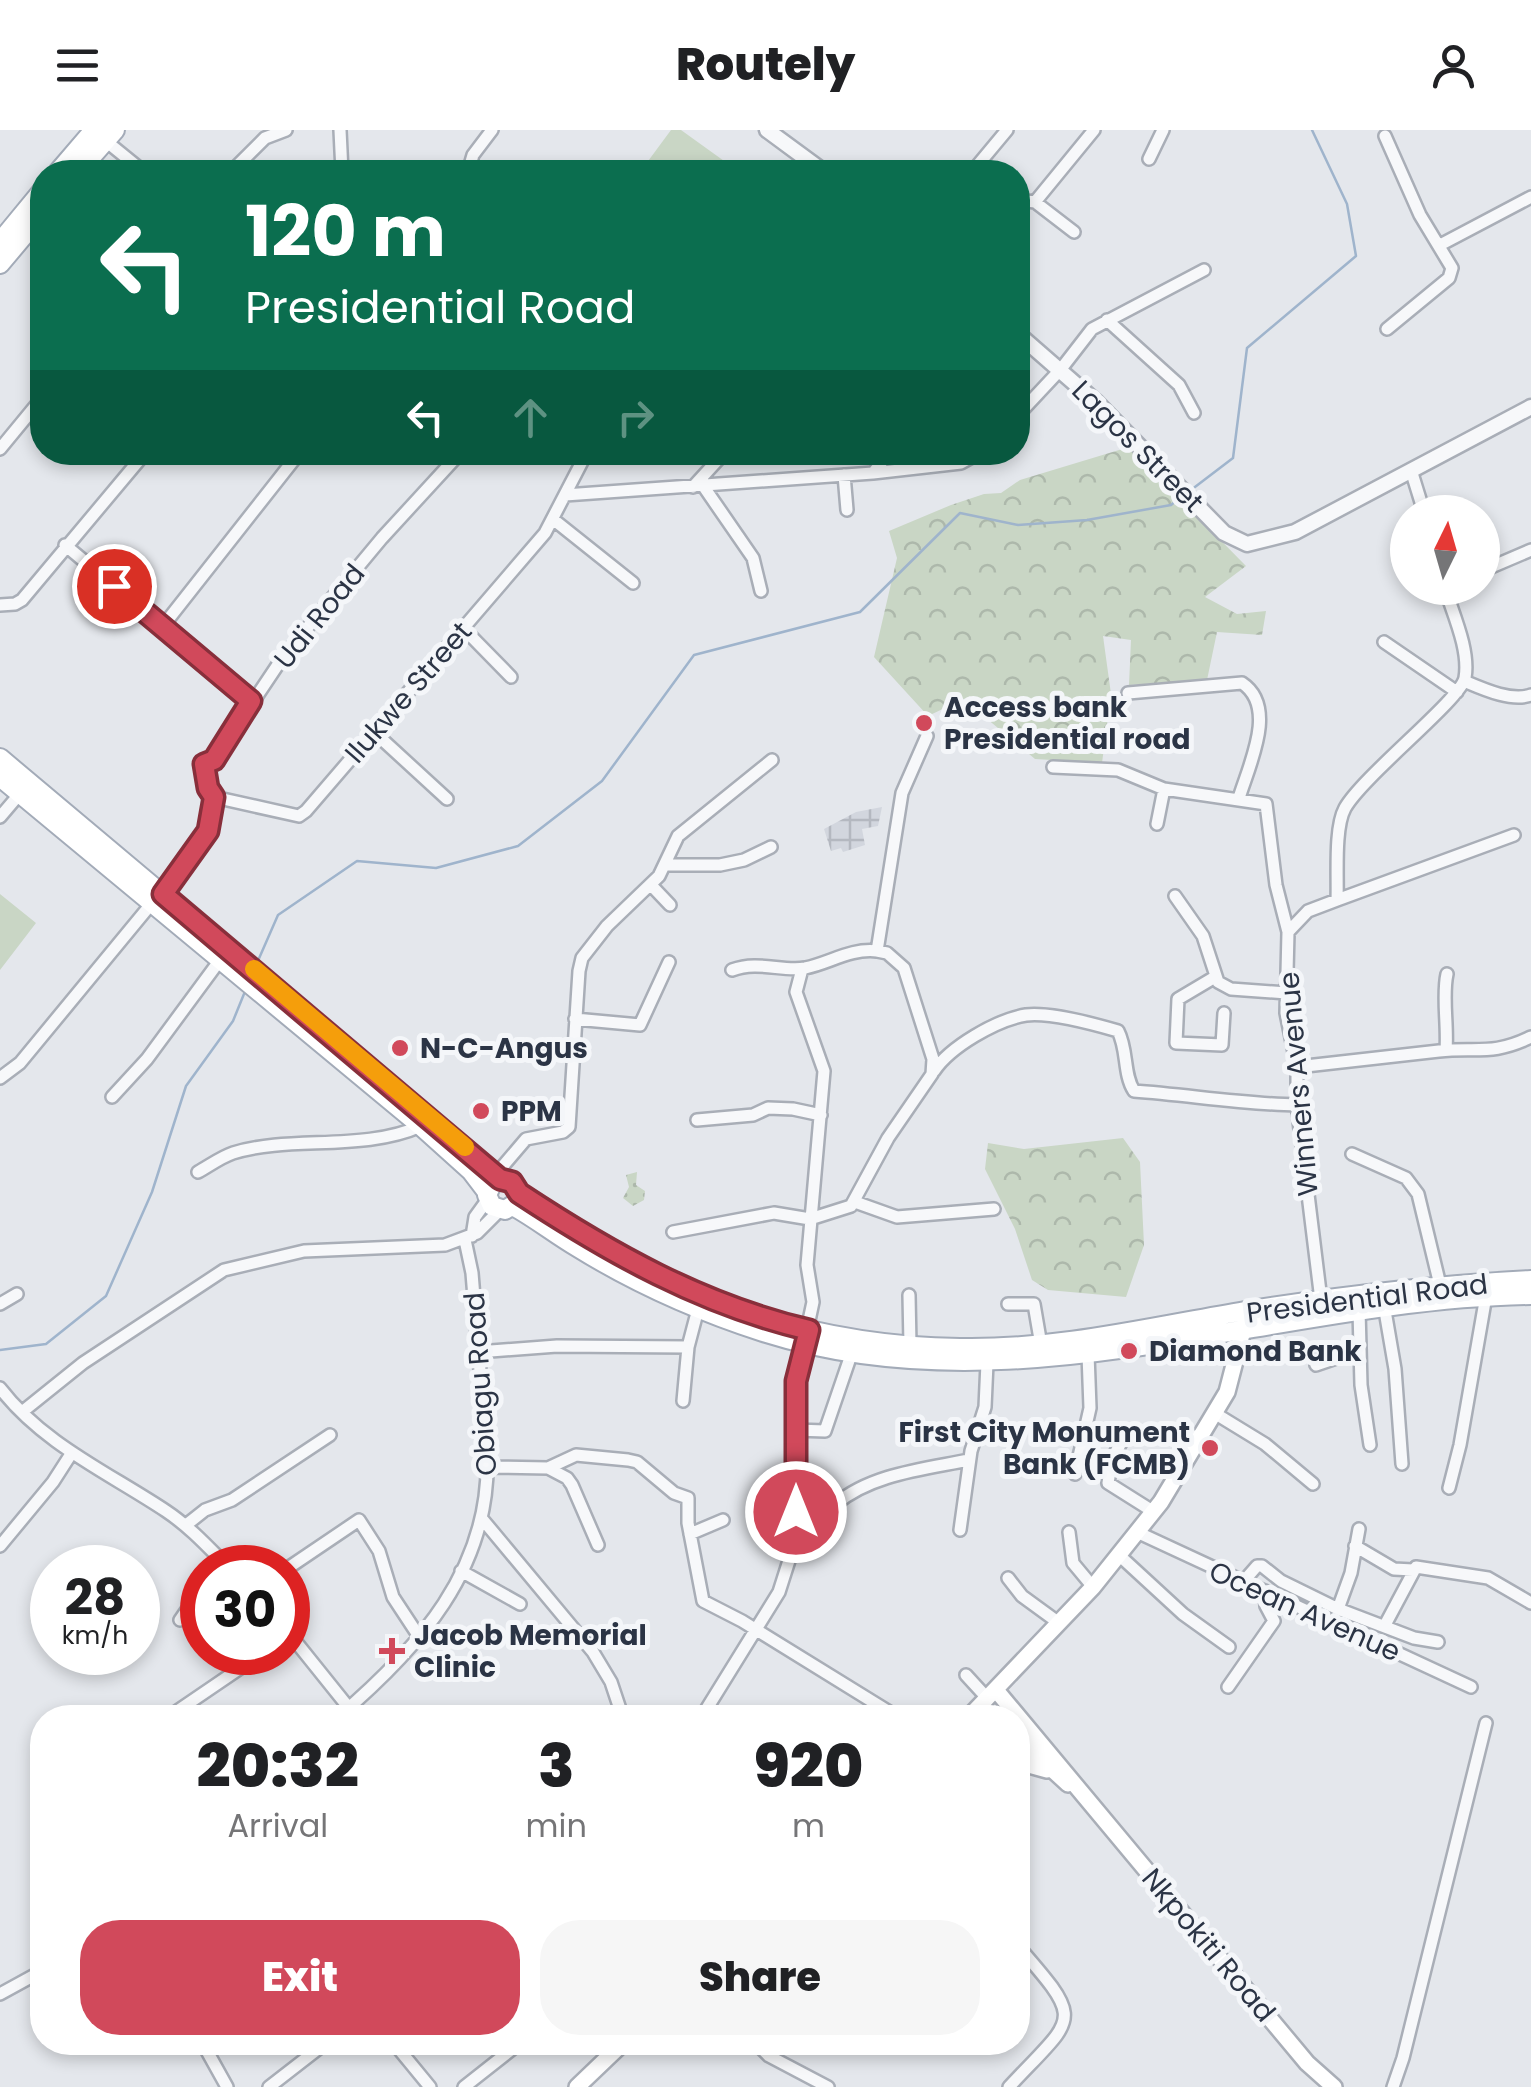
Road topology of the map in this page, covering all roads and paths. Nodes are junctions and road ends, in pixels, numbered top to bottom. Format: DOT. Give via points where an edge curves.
graph roads {
  1 [pos="286,130"];
  2 [pos="340,130"];
  3 [pos="492,130"];
  4 [pos="767,130"];
  5 [pos="1007,130"];
  6 [pos="1094,130"];
  7 [pos="1163,130"];
  8 [pos="102,133"];
  9 [pos="1385,136"];
  10 [pos="1150,159"];
  11 [pos="72,160"];
  12 [pos="85,160"];
  13 [pos="131,160"];
  14 [pos="244,160"];
  15 [pos="341,160"];
  16 [pos="472,160"];
  17 [pos="806,160"];
  18 [pos="985,160"];
  19 [pos="1531,198"];
  20 [pos="1030,201"];
  21 [pos="1035,202"];
  22 [pos="30,206"];
  23 [pos="30,228"];
  24 [pos="1074,232"];
  25 [pos="0,242"];
  26 [pos="1440,245"];
  27 [pos="0,264"];
  28 [pos="1204,270"];
  29 [pos="1107,320"];
  30 [pos="1386,329"];
  31 [pos="1030,344"];
  32 [pos="1061,370"];
  33 [pos="1030,402"];
  34 [pos="1531,407"];
  35 [pos="1194,412"];
  36 [pos="30,413"];
  37 [pos="0,449"];
  38 [pos="135,465"];
  39 [pos="290,465"];
  40 [pos="450,465"];
  41 [pos="580,465"];
  42 [pos="714,465"];
  43 [pos="879,465"];
  44 [pos="937,465"];
  45 [pos="1411,470"];
  46 [pos="873,473"];
  47 [pos="844,475"];
  48 [pos="698,487"];
  49 [pos="565,495"];
  50 [pos="1419,495"];
  51 [pos="847,510"];
  52 [pos="554,520"];
  53 [pos="65,545"];
  54 [pos="1531,550"];
  55 [pos="1500,564"];
  56 [pos="633,583"];
  57 [pos="762,591"];
  58 [pos="0,604"];
  59 [pos="1450,605"];
  60 [pos="164,626"];
  61 [pos="464,629"];
  62 [pos="1384,642"];
  63 [pos="511,677"];
  64 [pos="1460,686"];
  65 [pos="1128,693"];
  66 [pos="1531,695"];
  67 [pos="251,701"];
  68 [pos="374,732"];
  69 [pos="927,736"];
  70 [pos="0,758"];
  71 [pos="772,760"];
  72 [pos="1053,767"];
  73 [pos="0,777"];
  74 [pos="25,788"];
  75 [pos="1164,790"];
  76 [pos="214,797"];
  77 [pos="1239,798"];
  78 [pos="448,799"];
  79 [pos="0,817"];
  80 [pos="1157,824"];
  81 [pos="1514,835"];
  82 [pos="772,847"];
  83 [pos="666,865"];
  84 [pos="651,884"];
  85 [pos="1175,896"];
  86 [pos="157,898"];
  87 [pos="1337,900"];
  88 [pos="670,905"];
  89 [pos="1288,932"];
  90 [pos="877,951"];
  91 [pos="222,955"];
  92 [pos="669,962"];
  93 [pos="802,969"];
  94 [pos="732,970"];
  95 [pos="1447,974"];
  96 [pos="1215,977"];
  97 [pos="1287,993"];
  98 [pos="1224,1013"];
  99 [pos="574,1019"];
  100 [pos="1531,1038"];
  101 [pos="1446,1050"];
  102 [pos="1298,1067"];
  103 [pos="932,1074"];
  104 [pos="0,1078"];
  105 [pos="112,1097"];
  106 [pos="1297,1105"];
  107 [pos="822,1115"];
  108 [pos="697,1120"];
  109 [pos="433,1131"];
  110 [pos="1352,1154"];
  111 [pos="198,1172"];
  112 [pos="501,1193"];
  113 [pos="855,1202"];
  114 [pos="994,1209"];
  115 [pos="810,1219"];
  116 [pos="673,1232"];
  117 [pos="468,1238"];
  118 [pos="1531,1280"];
  119 [pos="1440,1285"];
  120 [pos="1463,1291"];
  121 [pos="17,1294"];
  122 [pos="910,1295"];
  123 [pos="1531,1295"];
  124 [pos="1486,1296"];
  125 [pos="1320,1300"];
  126 [pos="1380,1300"];
  127 [pos="0,1304"];
  128 [pos="1008,1304"];
  129 [pos="698,1309"];
  130 [pos="1359,1310"];
  131 [pos="1246,1319"];
  132 [pos="806,1336"];
  133 [pos="1041,1344"];
  134 [pos="910,1345"];
  135 [pos="688,1348"];
  136 [pos="1360,1350"];
  137 [pos="478,1352"];
  138 [pos="852,1352"];
  139 [pos="1088,1354"];
  140 [pos="959,1356"];
  141 [pos="987,1363"];
  142 [pos="1316,1365"];
  143 [pos="0,1388"];
  144 [pos="683,1401"];
  145 [pos="22,1412"];
  146 [pos="1216,1414"];
  147 [pos="796,1430"];
  148 [pos="330,1435"];
  149 [pos="1202,1436"];
  150 [pos="1370,1445"];
  151 [pos="71,1454"];
  152 [pos="969,1460"];
  153 [pos="1402,1464"];
  154 [pos="488,1467"];
  155 [pos="548,1468"];
  156 [pos="1074,1474"];
  157 [pos="1312,1484"];
  158 [pos="1449,1488"];
  159 [pos="1154,1512"];
  160 [pos="483,1520"];
  161 [pos="723,1520"];
  162 [pos="186,1525"];
  163 [pos="960,1530"];
  164 [pos="1359,1530"];
  165 [pos="1069,1532"];
  166 [pos="1139,1533"];
  167 [pos="690,1534"];
  168 [pos="204,1545"];
  169 [pos="598,1545"];
  170 [pos="0,1546"];
  171 [pos="1355,1546"];
  172 [pos="793,1548"];
  173 [pos="310,1552"];
  174 [pos="1120,1556"];
  175 [pos="1413,1570"];
  176 [pos="461,1572"];
  177 [pos="1008,1578"];
  178 [pos="1243,1582"];
  179 [pos="1093,1587"];
  180 [pos="1265,1591"];
  181 [pos="520,1604"];
  182 [pos="1531,1604"];
  183 [pos="1338,1609"];
  184 [pos="1060,1624"];
  185 [pos="1385,1625"];
  186 [pos="756,1630"];
  187 [pos="420,1638"];
  188 [pos="1438,1642"];
  189 [pos="1229,1647"];
  190 [pos="310,1661"];
  191 [pos="230,1675"];
  192 [pos="966,1676"];
  193 [pos="1228,1687"];
  194 [pos="1471,1687"];
  195 [pos="989,1698"];
  196 [pos="186,1705"];
  197 [pos="346,1705"];
  198 [pos="352,1705"];
  199 [pos="619,1705"];
  200 [pos="709,1705"];
  201 [pos="878,1705"];
  202 [pos="982,1705"];
  203 [pos="991,1705"];
  204 [pos="995,1705"];
  205 [pos="1486,1724"];
  206 [pos="1030,1746"];
  207 [pos="1030,1747"];
  208 [pos="1030,1765"];
  209 [pos="1059,1776"];
  210 [pos="1087,1799"];
  211 [pos="1030,1960"];
  212 [pos="30,1978"];
  213 [pos="0,1994"];
  214 [pos="210,2055"];
  215 [pos="310,2055"];
  216 [pos="404,2055"];
  217 [pos="505,2055"];
  218 [pos="611,2055"];
  219 [pos="768,2055"];
  220 [pos="228,2087"];
  221 [pos="269,2087"];
  222 [pos="430,2087"];
  223 [pos="464,2087"];
  224 [pos="578,2087"];
  225 [pos="828,2087"];
  226 [pos="1009,2087"];
  227 [pos="1334,2087"];
  228 [pos="1392,2087"];
  1 -- 14 [label="street" via="265,138"];
  2 -- 15 [label="street"];
  3 -- 16 [label="street"];
  4 -- 17 [label="street"];
  5 -- 18 [label="street"];
  6 -- 21 [label="street"];
  7 -- 10 [label="street"];
  8 -- 11 [label="main road"];
  8 -- 12 [label="main road"];
  8 -- 13 [label="street"];
  9 -- 26 [label="street"];
  19 -- 26 [label="street"];
  20 -- 21 [label="street"];
  21 -- 24 [label="street"];
  22 -- 25 [label="main road"];
  23 -- 27 [label="main road"];
  26 -- 30 [label="street" via="1450,262 1449,278"];
  28 -- 29 [label="street"];
  29 -- 32 [label="street" via="1081,340"];
  29 -- 35 [label="street" via="1180,384"];
  31 -- 32 [label="street, Lagos Street"];
  32 -- 33 [label="street"];
  32 -- 45 [label="street, Lagos Street" via="1240,542 1295,532"];
  34 -- 45 [label="street"];
  36 -- 37 [label="street"];
  38 -- 53 [label="street"];
  39 -- 60 [label="street"];
  40 -- 67 [label="street, Udi Road"];
  41 -- 49 [label="street, Ilukwe Street"];
  42 -- 48 [label="street"];
  43 -- 46 [label="street"];
  44 -- 46 [label="street"];
  45 -- 50 [label="street"];
  46 -- 47 [label="street"];
  47 -- 48 [label="street"];
  47 -- 51 [label="street"];
  48 -- 49 [label="street"];
  48 -- 57 [label="street" via="753,558"];
  49 -- 52 [label="street, Ilukwe Street"];
  52 -- 56 [label="street"];
  52 -- 61 [label="street, Ilukwe Street"];
  53 -- 58 [label="street" via="22,600"];
  53 -- 60 [label="street"];
  54 -- 55 [label="street"];
  59 -- 64 [label="street" via="1464,658"];
  60 -- 67 [label="street"];
  61 -- 63 [label="street"];
  61 -- 68 [label="street, Ilukwe Street"];
  62 -- 64 [label="street"];
  64 -- 66 [label="street"];
  64 -- 87 [label="street" via="1346,805"];
  65 -- 77 [label="street" via="1242,683 1249,688 1260,712"];
  67 -- 76 [label="street, Udi Road" via="214,760 204,764"];
  68 -- 76 [label="street, Ilukwe Street" via="299,816"];
  68 -- 78 [label="street"];
  69 -- 90 [label="street" via="902,793"];
  70 -- 74 [label="main road"];
  71 -- 83 [label="street" via="678,836"];
  72 -- 75 [label="street" via="1118,770"];
  73 -- 74 [label="main road"];
  74 -- 79 [label="street"];
  74 -- 86 [label="main road, Presidential Road"];
  75 -- 77 [label="street"];
  75 -- 80 [label="street"];
  76 -- 86 [label="street, Udi Road" via="208,831"];
  77 -- 89 [label="street" via="1266,804"];
  81 -- 87 [label="street, Winners Avenue"];
  82 -- 83 [label="street" via="720,865"];
  83 -- 84 [label="street"];
  84 -- 88 [label="street"];
  84 -- 99 [label="street" via="582,958"];
  85 -- 96 [label="street" via="1203,936"];
  86 -- 91 [label="main road, Presidential Road"];
  86 -- 104 [label="street, Udi Road" via="20,1063"];
  87 -- 89 [label="street, Winners Avenue" via="1297,918"];
  89 -- 97 [label="street, Winners Avenue"];
  90 -- 93 [label="street"];
  90 -- 103 [label="street" via="904,968 934,1059"];
  91 -- 105 [label="street"];
  91 -- 109 [label="main road, Presidential Road"];
  92 -- 99 [label="street" via="640,1025"];
  93 -- 94 [label="street" via="769,964"];
  93 -- 107 [label="street" via="796,992 824,1071"];
  95 -- 101 [label="street"];
  96 -- 97 [label="street" via="1230,989"];
  96 -- 98 [label="street" via="1178,999 1176,1042 1222,1045"];
  97 -- 102 [label="street, Winners Avenue"];
  99 -- 112 [label="street" via="569,1127 526,1139"];
  100 -- 101 [label="street" via="1479,1052"];
  101 -- 102 [label="street"];
  102 -- 106 [label="street, Winners Avenue"];
  103 -- 106 [label="street" via="962,1043 1030,1015 1118,1032 1134,1091"];
  103 -- 113 [label="street"];
  106 -- 125 [label="street, Winners Avenue"];
  107 -- 108 [label="street" via="768,1108"];
  107 -- 115 [label="street"];
  109 -- 111 [label="street" via="231,1154"];
  109 -- 112 [label="main road, Presidential Road"];
  110 -- 119 [label="street" via="1406,1178 1418,1194"];
  112 -- 117 [label="street" via="476,1217"];
  112 -- 129 [label="main road, Presidential Road" via="604,1263"];
  112 -- 132 [label="main road, Presidential Road" via="657,1276"];
  113 -- 114 [label="street" via="897,1217"];
  113 -- 115 [label="street"];
  115 -- 116 [label="street" via="774,1213"];
  115 -- 132 [label="street" via="807,1265 814,1302"];
  117 -- 137 [label="street, Obiagu Road"];
  117 -- 145 [label="street" via="445,1245 304,1251 224,1270 83,1363"];
  118 -- 120 [label="main road, Presidential Road"];
  119 -- 120 [label="main road, Presidential Road"];
  119 -- 126 [label="main road, Presidential Road"];
  120 -- 124 [label="main road, Presidential Road"];
  120 -- 126 [label="main road, Presidential Road"];
  121 -- 127 [label="street"];
  122 -- 134 [label="street"];
  123 -- 124 [label="main road, Presidential Road"];
  124 -- 158 [label="street"];
  125 -- 126 [label="main road, Presidential Road"];
  125 -- 131 [label="main road, Presidential Road"];
  126 -- 130 [label="main road, Presidential Road"];
  126 -- 153 [label="street" via="1395,1369"];
  128 -- 133 [label="street" via="1034,1304"];
  129 -- 132 [label="main road, Presidential Road" via="768,1334"];
  129 -- 135 [label="street"];
  130 -- 131 [label="main road, Presidential Road"];
  130 -- 136 [label="street"];
  131 -- 133 [label="main road, Presidential Road"];
  131 -- 139 [label="main road, Presidential Road"];
  131 -- 146 [label="main road" via="1232,1380"];
  132 -- 134 [label="main road, Presidential Road"];
  132 -- 138 [label="main road, Presidential Road"];
  132 -- 147 [label="street" via="796,1381"];
  133 -- 140 [label="main road, Presidential Road"];
  134 -- 140 [label="main road, Presidential Road"];
  135 -- 137 [label="street"];
  135 -- 144 [label="street"];
  136 -- 142 [label="street"];
  136 -- 150 [label="street"];
  137 -- 154 [label="street, Obiagu Road"];
  138 -- 140 [label="main road, Presidential Road"];
  138 -- 147 [label="street" via="825,1431"];
  139 -- 141 [label="main road, Presidential Road"];
  139 -- 156 [label="street" via="1090,1408"];
  140 -- 141 [label="main road, Presidential Road"];
  141 -- 152 [label="street" via="986,1407"];
  143 -- 145 [label="street"];
  145 -- 151 [label="street"];
  146 -- 149 [label="main road"];
  146 -- 157 [label="street"];
  147 -- 172 [label="street"];
  148 -- 162 [label="street"];
  149 -- 159 [label="main road"];
  149 -- 159 [label="street" via="1127,1432 1108,1483"];
  151 -- 162 [label="street"];
  151 -- 170 [label="street"];
  152 -- 163 [label="street"];
  152 -- 172 [label="street" via="858,1489 821,1515"];
  154 -- 155 [label="street"];
  154 -- 160 [label="street, Obiagu Road"];
  155 -- 167 [label="street" via="576,1455 637,1462 688,1498"];
  155 -- 169 [label="street" via="567,1478"];
  159 -- 166 [label="main road"];
  160 -- 176 [label="street, Obiagu Road"];
  160 -- 199 [label="street" via="593,1652"];
  161 -- 167 [label="street"];
  162 -- 168 [label="street"];
  164 -- 171 [label="street"];
  165 -- 179 [label="street" via="1073,1563"];
  166 -- 174 [label="main road"];
  166 -- 178 [label="street, Ocean Avenue"];
  167 -- 186 [label="street" via="703,1601"];
  171 -- 175 [label="street" via="1394,1569"];
  171 -- 183 [label="street"];
  172 -- 186 [label="street" via="779,1592"];
  173 -- 187 [label="street" via="361,1522 393,1597"];
  174 -- 179 [label="main road"];
  174 -- 189 [label="street"];
  175 -- 182 [label="street" via="1488,1578"];
  175 -- 185 [label="street"];
  176 -- 181 [label="street"];
  176 -- 187 [label="street, Obiagu Road"];
  177 -- 184 [label="street"];
  178 -- 180 [label="street, Ocean Avenue"];
  178 -- 183 [label="street" via="1262,1566"];
  179 -- 184 [label="main road"];
  180 -- 193 [label="street" via="1274,1621"];
  180 -- 194 [label="street, Ocean Avenue"];
  183 -- 185 [label="street"];
  184 -- 195 [label="main road"];
  185 -- 188 [label="street"];
  186 -- 200 [label="street"];
  186 -- 201 [label="street"];
  187 -- 198 [label="street, Obiagu Road"];
  190 -- 197 [label="street"];
  191 -- 196 [label="street"];
  192 -- 195 [label="street"];
  195 -- 202 [label="main road"];
  195 -- 203 [label="main road"];
  195 -- 204 [label="main road"];
  205 -- 228 [label="street"];
  206 -- 210 [label="main road"];
  207 -- 209 [label="main road"];
  208 -- 209 [label="main road"];
  209 -- 210 [label="main road"];
  210 -- 227 [label="main road, Nkpokiti Road" via="1306,2063"];
  211 -- 226 [label="street" via="1066,2016 1062,2030"];
  212 -- 213 [label="street"];
  214 -- 220 [label="street"];
  215 -- 221 [label="street"];
  216 -- 222 [label="street"];
  217 -- 223 [label="street"];
  218 -- 224 [label="main road"];
  219 -- 225 [label="street"];
}
